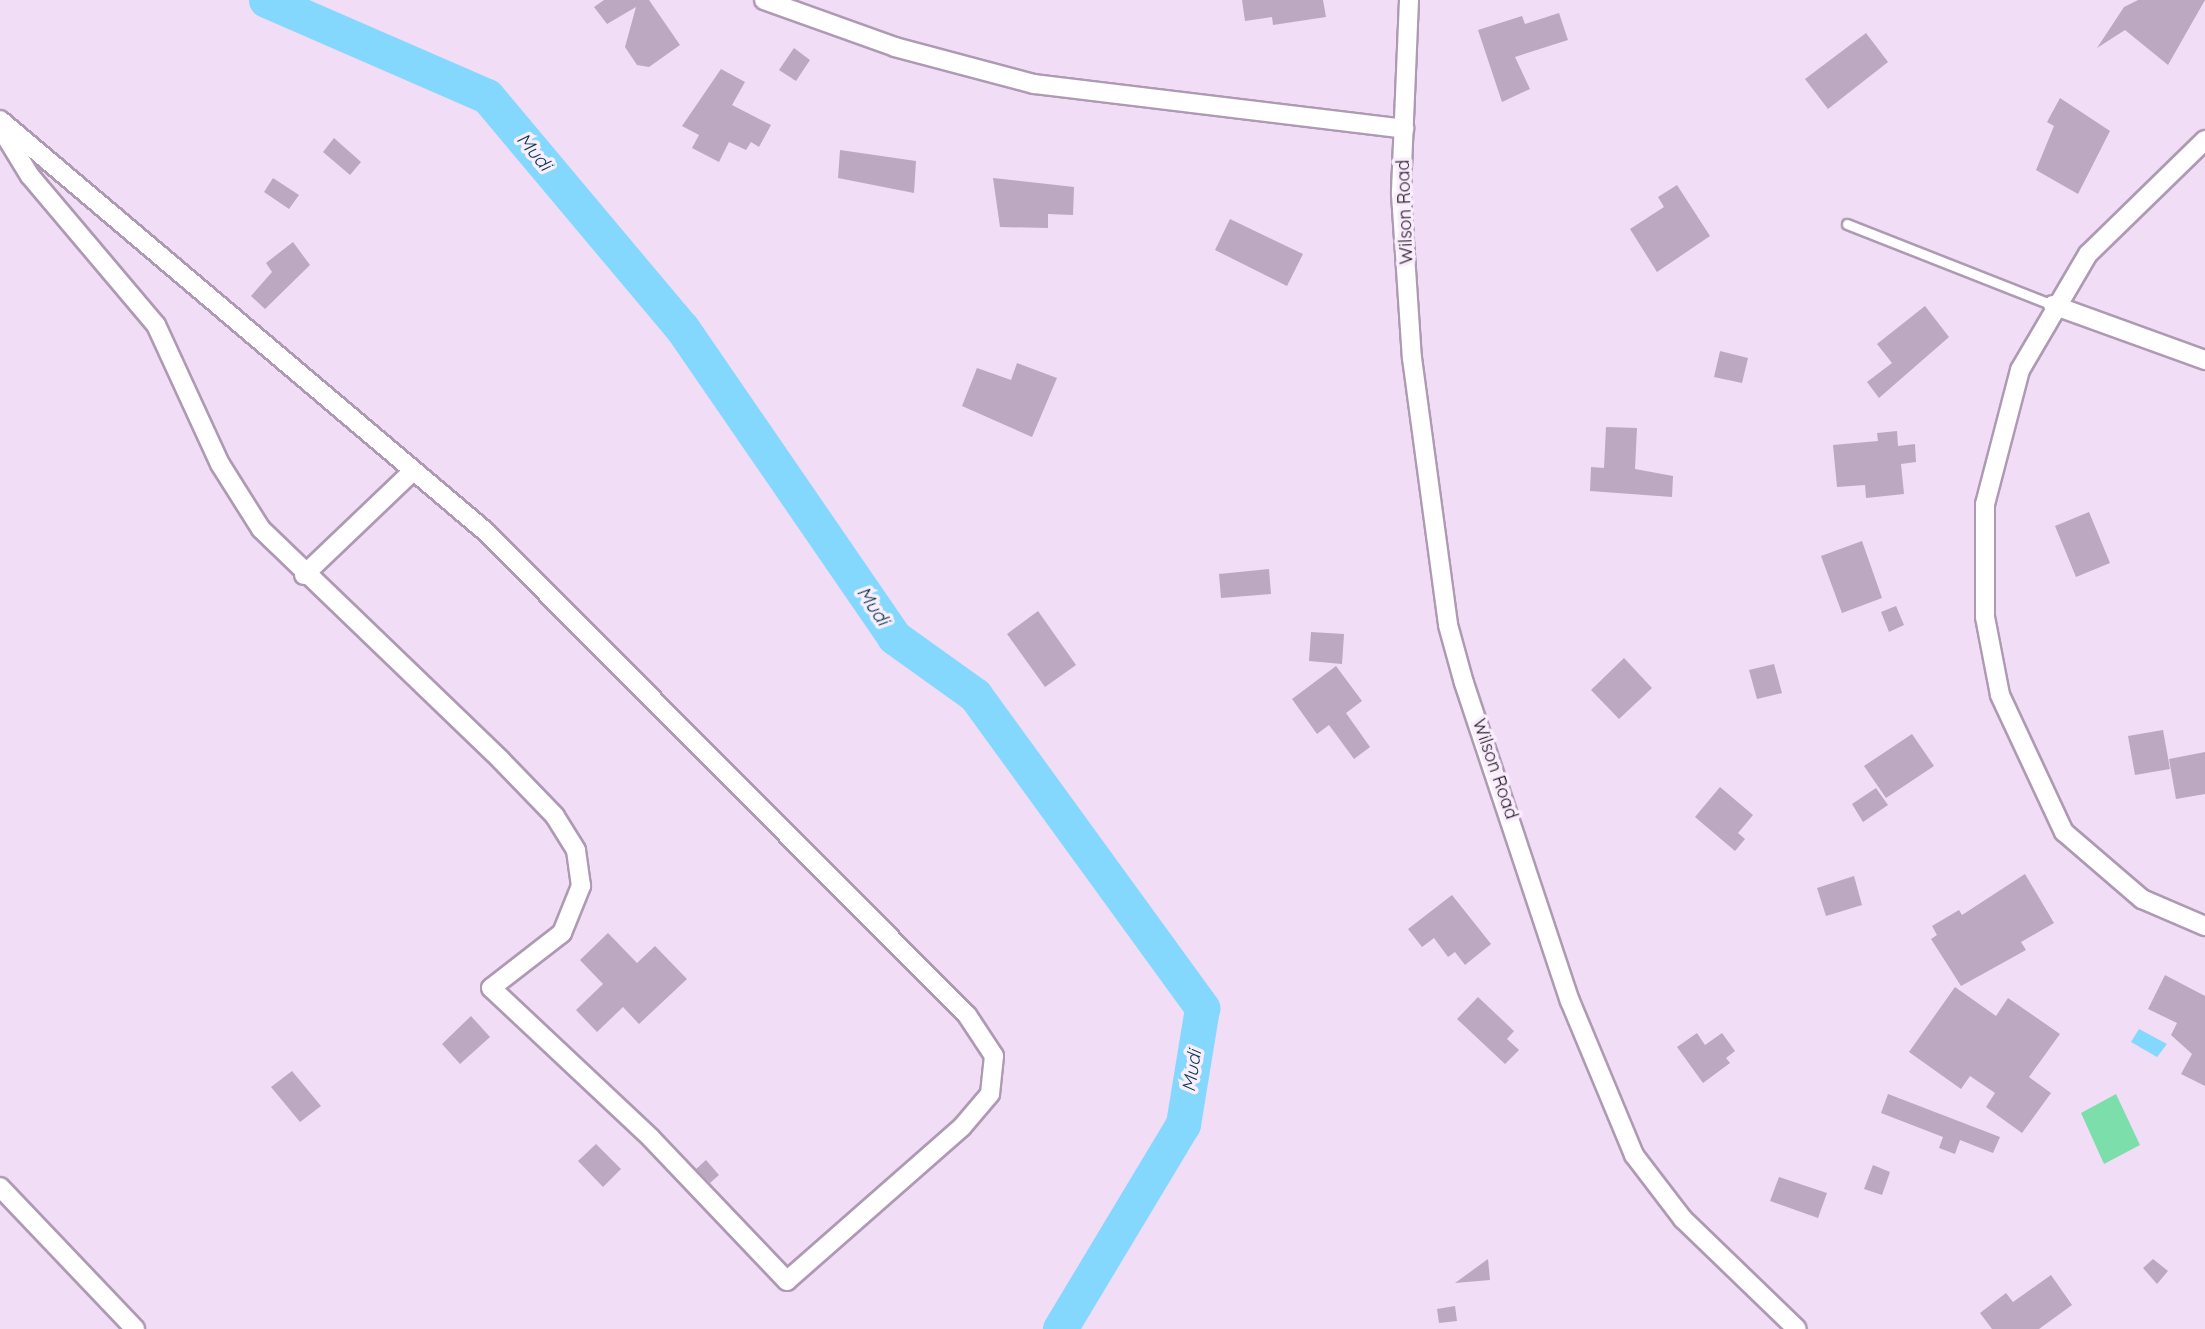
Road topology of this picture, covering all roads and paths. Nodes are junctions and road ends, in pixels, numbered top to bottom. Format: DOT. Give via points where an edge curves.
graph roads {
  1 [pos="764,0"];
  2 [pos="1409,0"];
  3 [pos="0,120"];
  4 [pos="0,127"];
  5 [pos="1404,129"];
  6 [pos="2205,140"];
  7 [pos="1847,225"];
  8 [pos="2053,305"];
  9 [pos="2205,360"];
  10 [pos="412,471"];
  11 [pos="303,575"];
  12 [pos="2205,926"];
  13 [pos="0,1187"];
  14 [pos="135,1329"];
  15 [pos="1797,1329"];
  1 -- 5 [label="street" via="895,47 1034,84"];
  2 -- 5 [label="street, Wilson Road"];
  3 -- 10 [label="street"];
  4 -- 11 [label="street" via="30,176 156,325 220,464 261,529"];
  5 -- 15 [label="street, Wilson Road" via="1401,194 1412,358 1446,611 1464,683 1604,1094 1634,1155 1683,1219"];
  6 -- 8 [label="street" via="2088,254"];
  7 -- 8 [label="lane"];
  8 -- 9 [label="street"];
  8 -- 12 [label="street" via="2020,370 1986,504 1985,617 2000,695 2064,832 2142,899"];
  10 -- 11 [label="street"];
  10 -- 11 [label="street" via="485,531 654,698 967,1015 994,1056 990,1094 962,1127 787,1281 651,1138 491,988 562,933 581,886 576,850 555,816 501,760"];
  13 -- 14 [label="street"];
}
